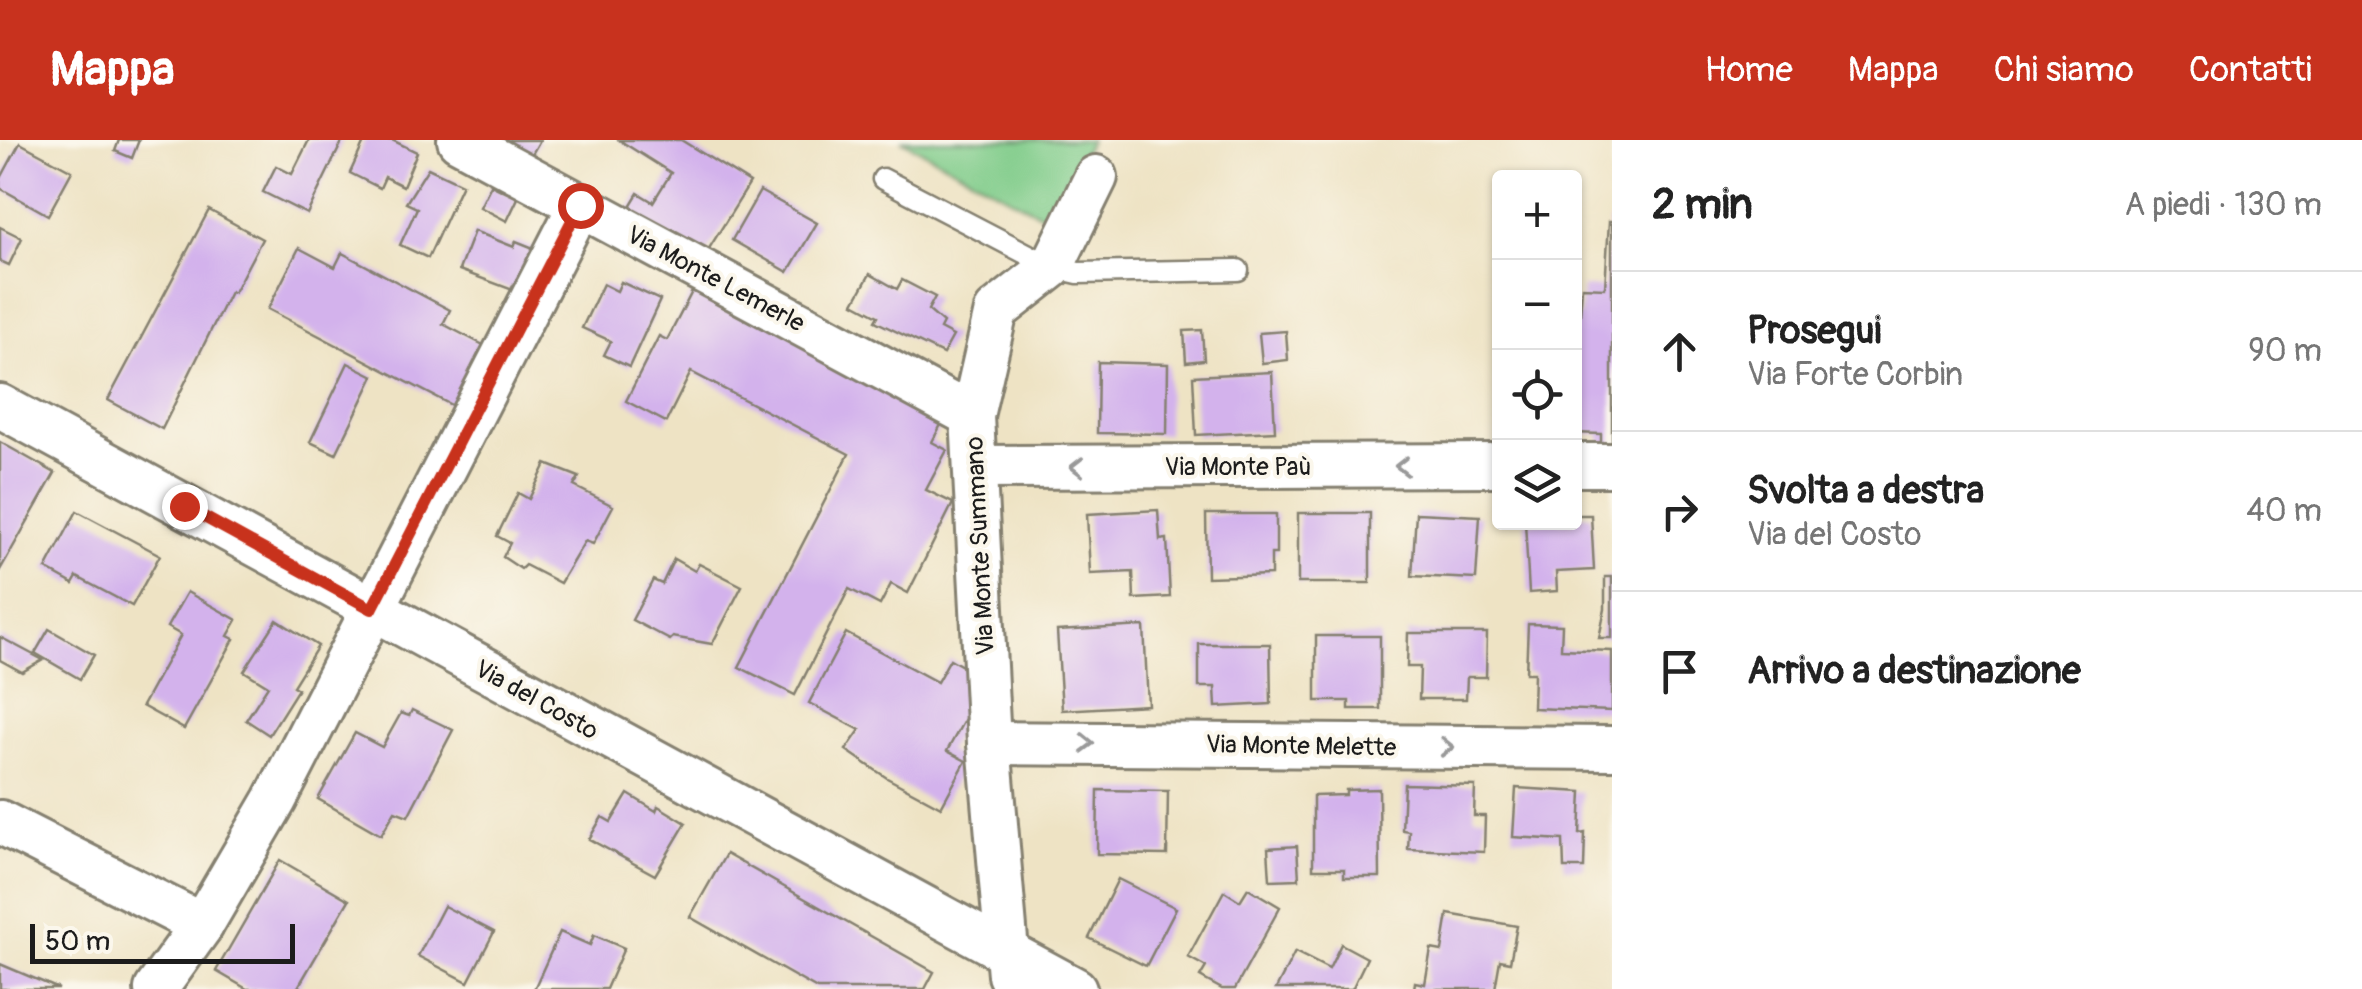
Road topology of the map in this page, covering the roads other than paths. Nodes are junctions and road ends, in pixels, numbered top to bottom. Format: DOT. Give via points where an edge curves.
graph roads {
  1 [pos="459,140"];
  2 [pos="1096,177"];
  3 [pos="883,180"];
  4 [pos="580,205"];
  5 [pos="1052,267"];
  6 [pos="1238,270"];
  7 [pos="0,406"];
  8 [pos="972,416"];
  9 [pos="1582,465"];
  10 [pos="1612,465"];
  11 [pos="1492,466"];
  12 [pos="976,467"];
  13 [pos="372,609"];
  14 [pos="990,742"];
  15 [pos="1612,748"];
  16 [pos="0,822"];
  17 [pos="202,925"];
  18 [pos="1009,971"];
  19 [pos="156,989"];
  20 [pos="1074,989"];
  1 -- 4 [label="street, Via Monte Lemerle"];
  2 -- 5 [label="street, Via Monte Summano"];
  3 -- 5 [label="lane"];
  4 -- 8 [label="street, Via Monte Lemerle"];
  4 -- 13 [label="street"];
  5 -- 6 [label="lane" via="1078,274"];
  5 -- 8 [label="street, Via Monte Summano" via="996,312"];
  7 -- 13 [label="street, Via del Costo"];
  8 -- 12 [label="street, Via Monte Summano"];
  9 -- 10 [label="street"];
  11 -- 12 [label="street, Via Monte Paù, one-way"];
  12 -- 14 [label="street, Via Monte Summano"];
  13 -- 17 [label="street" via="275,800"];
  13 -- 18 [label="street, Via del Costo"];
  14 -- 15 [label="street, Via Monte Melette, one-way"];
  14 -- 18 [label="street, Via Monte Summano"];
  16 -- 17 [label="street"];
  17 -- 19 [label="street"];
  18 -- 20 [label="street, Via del Costo"];
}
